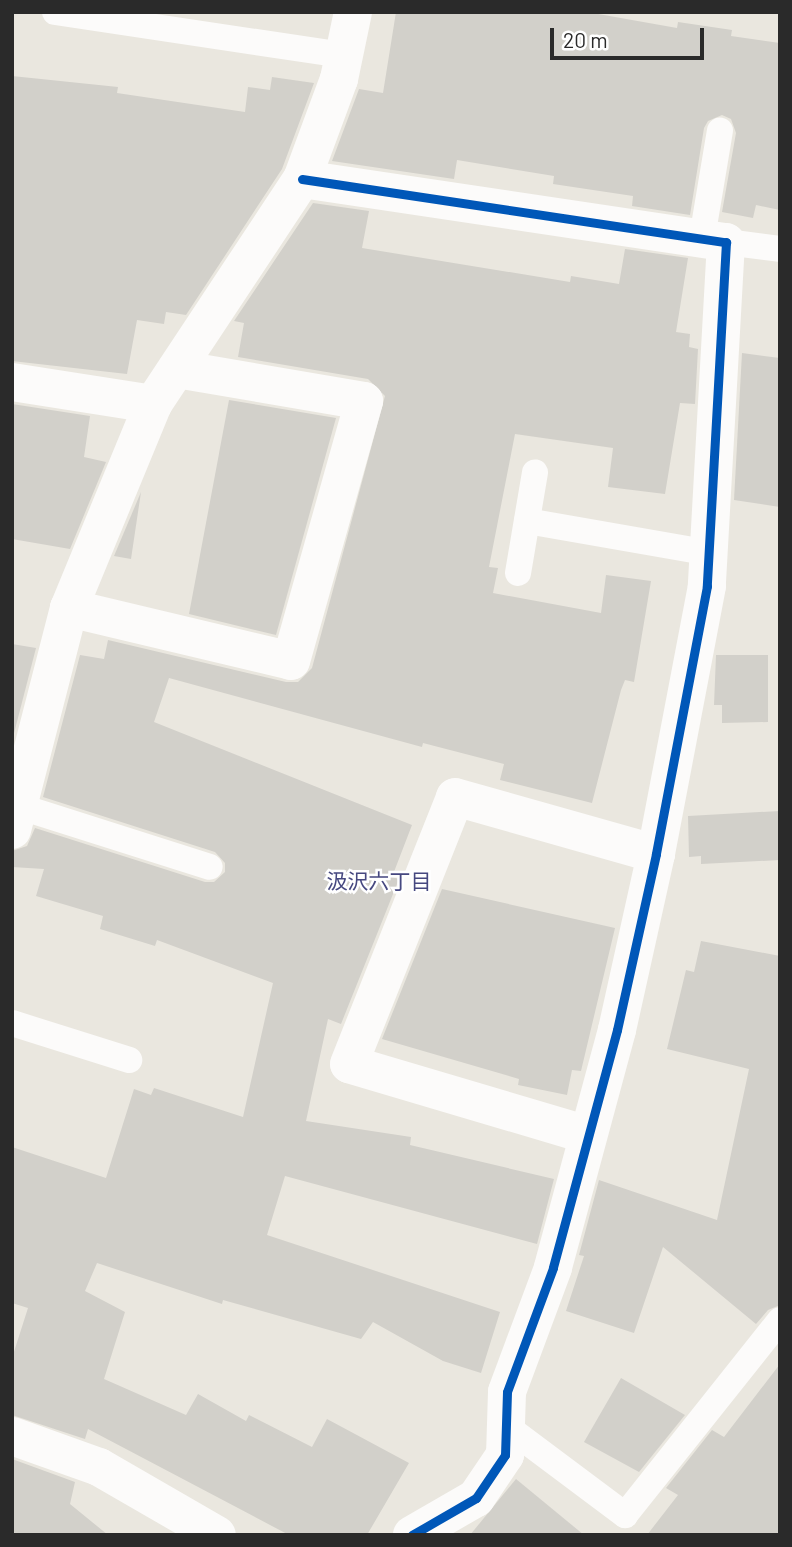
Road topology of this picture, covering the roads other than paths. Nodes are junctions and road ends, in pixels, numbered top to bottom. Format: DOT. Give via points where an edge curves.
graph roads {
  1 [pos="55,12"];
  2 [pos="353,12"];
  3 [pos="344,55"];
  4 [pos="720,131"];
  5 [pos="302,179"];
  6 [pos="714,240"];
  7 [pos="780,249"];
  8 [pos="177,369"];
  9 [pos="12,382"];
  10 [pos="153,404"];
  11 [pos="535,472"];
  12 [pos="527,521"];
  13 [pos="710,553"];
  14 [pos="518,573"];
  15 [pos="69,608"];
  16 [pos="15,818"];
  17 [pos="656,854"];
  18 [pos="210,867"];
  19 [pos="12,1023"];
  20 [pos="129,1060"];
  21 [pos="588,1135"];
  22 [pos="780,1320"];
  23 [pos="506,1426"];
  24 [pos="12,1436"];
  25 [pos="217,1535"];
  26 [pos="412,1535"];
  1 -- 3 [label="lane"];
  2 -- 3 [label="street"];
  3 -- 5 [label="street"];
  4 -- 6 [label="lane"];
  5 -- 6 [label="street"];
  5 -- 8 [label="street"];
  6 -- 7 [label="lane"];
  6 -- 13 [label="street"];
  8 -- 10 [label="street"];
  8 -- 15 [label="street" via="364,401 291,661"];
  9 -- 10 [label="street"];
  10 -- 15 [label="street"];
  11 -- 12 [label="lane"];
  12 -- 13 [label="lane"];
  12 -- 14 [label="lane"];
  13 -- 17 [label="street"];
  15 -- 16 [label="street"];
  16 -- 18 [label="lane"];
  17 -- 21 [label="street"];
  17 -- 21 [label="street" via="455,797 349,1064"];
  19 -- 20 [label="lane"];
  21 -- 23 [label="street" via="553,1268 507,1392"];
  22 -- 23 [label="lane" via="625,1515"];
  23 -- 26 [label="street" via="505,1455 476,1498"];
  24 -- 25 [label="street" via="99,1467"];
}
